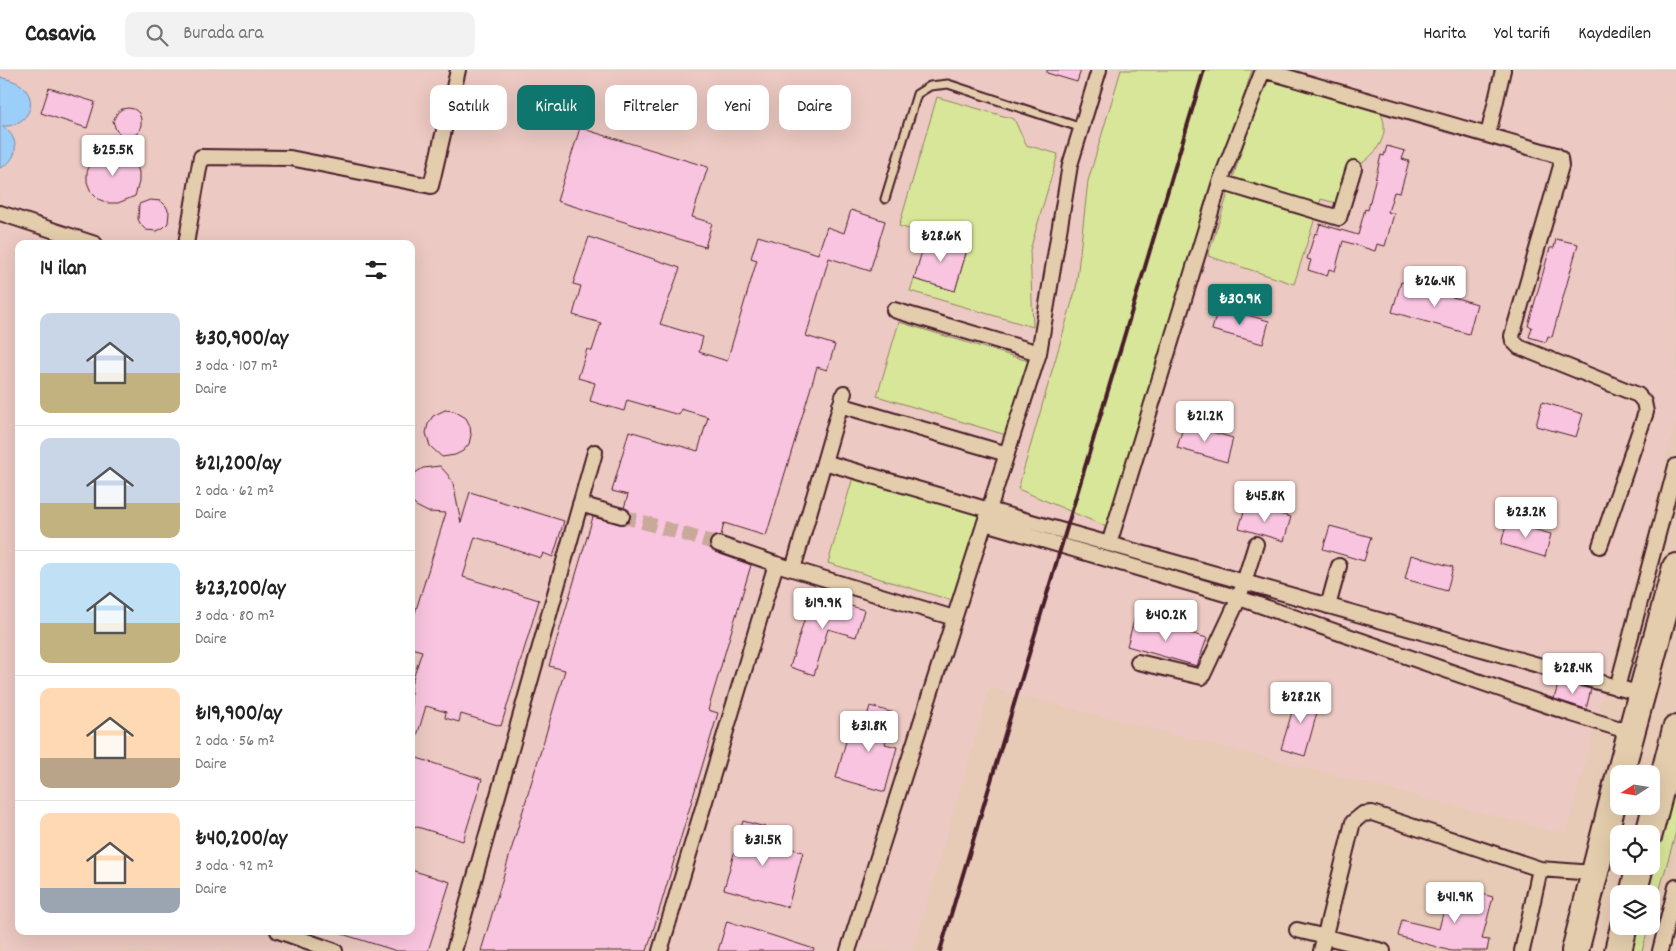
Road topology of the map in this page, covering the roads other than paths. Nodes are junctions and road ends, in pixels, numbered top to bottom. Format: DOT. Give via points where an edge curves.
graph roads {
  1 [pos="458,70"];
  2 [pos="1099,70"];
  3 [pos="1503,70"];
  4 [pos="1082,128"];
  5 [pos="1488,135"];
  6 [pos="1354,168"];
  7 [pos="1220,182"];
  8 [pos="886,199"];
  9 [pos="0,213"];
  10 [pos="84,240"];
  11 [pos="187,240"];
  12 [pos="894,310"];
  13 [pos="1039,353"];
  14 [pos="595,452"];
  15 [pos="1007,454"];
  16 [pos="824,462"];
  17 [pos="1676,466"];
  18 [pos="580,504"];
  19 [pos="622,516"];
  20 [pos="987,517"];
  21 [pos="718,544"];
  22 [pos="1109,544"];
  23 [pos="1256,544"];
  24 [pos="1600,546"];
  25 [pos="776,564"];
  26 [pos="1339,566"];
  27 [pos="1676,567"];
  28 [pos="793,569"];
  29 [pos="1244,582"];
  30 [pos="1239,598"];
  31 [pos="1328,606"];
  32 [pos="953,623"];
  33 [pos="1138,662"];
  34 [pos="1629,691"];
  35 [pos="1676,729"];
  36 [pos="1630,732"];
  37 [pos="1622,765"];
  38 [pos="1610,810"];
  39 [pos="1651,825"];
  40 [pos="1540,869"];
  41 [pos="1594,873"];
  42 [pos="1675,892"];
  43 [pos="1297,930"];
  44 [pos="289,935"];
  45 [pos="1622,935"];
  46 [pos="1324,936"];
  47 [pos="335,951"];
  48 [pos="454,951"];
  49 [pos="660,951"];
  50 [pos="848,951"];
  51 [pos="1321,951"];
  52 [pos="1383,951"];
  53 [pos="1522,951"];
  54 [pos="1575,951"];
  55 [pos="1618,951"];
  56 [pos="1660,951"];
  1 -- 11 [label="street" via="431,186 290,158 202,157"];
  2 -- 4 [label="street"];
  3 -- 5 [label="street"];
  4 -- 8 [label="lane" via="948,84 930,86 917,94"];
  4 -- 13 [label="street" via="1070,165"];
  5 -- 7 [label="street" via="1264,70"];
  5 -- 24 [label="street" via="1556,155 1562,164 1512,331 1513,341 1519,347 1638,394 1646,407"];
  6 -- 7 [label="street" via="1339,218"];
  7 -- 22 [label="street"];
  9 -- 10 [label="street"];
  12 -- 13 [label="street"];
  13 -- 15 [label="street"];
  14 -- 18 [label="street"];
  15 -- 16 [label="street" via="842,399"];
  15 -- 20 [label="street"];
  16 -- 20 [label="street"];
  16 -- 28 [label="street"];
  17 -- 34 [label="street"];
  18 -- 19 [label="street"];
  18 -- 48 [label="street"];
  20 -- 22 [label="street"];
  20 -- 30 [label="street"];
  20 -- 32 [label="street"];
  21 -- 25 [label="street"];
  22 -- 29 [label="street"];
  23 -- 29 [label="street"];
  25 -- 28 [label="street"];
  25 -- 49 [label="street"];
  26 -- 31 [label="street"];
  27 -- 34 [label="highway"];
  28 -- 32 [label="street" via="954,618"];
  29 -- 30 [label="street"];
  29 -- 31 [label="street"];
  30 -- 33 [label="street" via="1202,677"];
  30 -- 36 [label="street"];
  31 -- 34 [label="street"];
  32 -- 50 [label="street"];
  34 -- 36 [label="highway"];
  35 -- 39 [label="highway"];
  36 -- 37 [label="highway"];
  38 -- 41 [label="highway"];
  40 -- 41 [label="street"];
  40 -- 46 [label="street" via="1372,813 1363,814 1353,822"];
  40 -- 53 [label="street"];
  41 -- 54 [label="highway"];
  42 -- 56 [label="street"];
  43 -- 46 [label="street"];
  44 -- 47 [label="street"];
  45 -- 55 [label="highway"];
  46 -- 51 [label="street"];
  46 -- 52 [label="street"];
}
